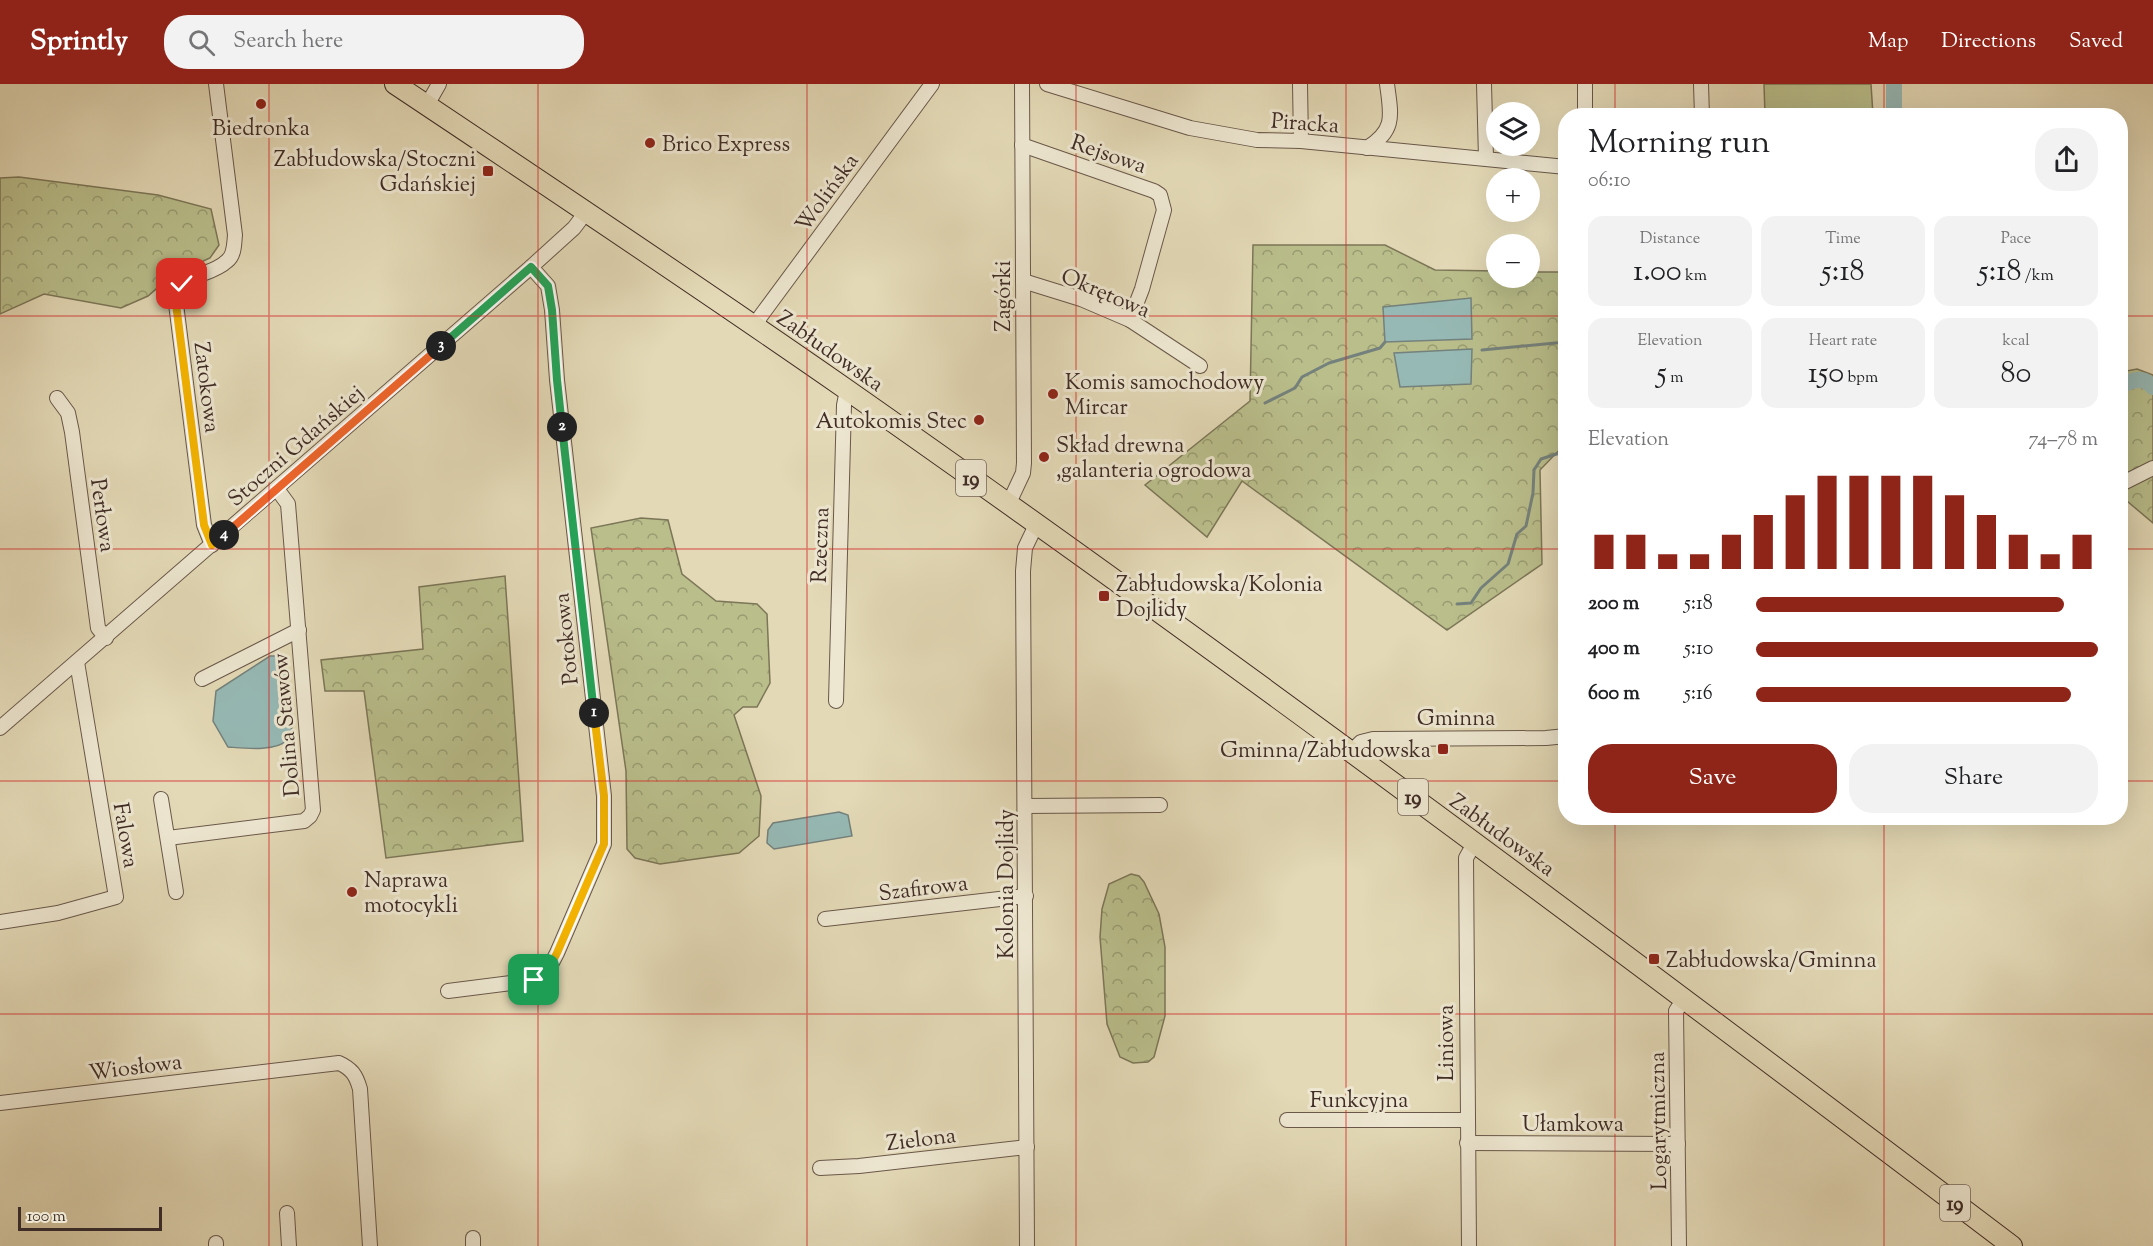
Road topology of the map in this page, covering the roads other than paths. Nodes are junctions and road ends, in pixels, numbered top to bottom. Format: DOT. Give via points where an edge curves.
graph roads {
  1 [pos="216,84"];
  2 [pos="395,84"];
  3 [pos="439,84"];
  4 [pos="932,84"];
  5 [pos="1022,84"];
  6 [pos="1047,84"];
  7 [pos="1300,84"];
  8 [pos="1387,84"];
  9 [pos="1484,84"];
  10 [pos="1584,84"];
  11 [pos="1701,84"];
  12 [pos="427,105"];
  13 [pos="1585,108"];
  14 [pos="1702,108"];
  15 [pos="1301,141"];
  16 [pos="1022,145"];
  17 [pos="1367,148"];
  18 [pos="1486,158"];
  19 [pos="1558,166"];
  20 [pos="586,212"];
  21 [pos="531,267"];
  22 [pos="1023,282"];
  23 [pos="1130,320"];
  24 [pos="757,327"];
  25 [pos="1200,366"];
  26 [pos="847,390"];
  27 [pos="57,398"];
  28 [pos="2153,468"];
  29 [pos="2128,480"];
  30 [pos="277,489"];
  31 [pos="1008,505"];
  32 [pos="1036,525"];
  33 [pos="212,545"];
  34 [pos="298,630"];
  35 [pos="106,638"];
  36 [pos="76,662"];
  37 [pos="202,679"];
  38 [pos="836,701"];
  39 [pos="0,728"];
  40 [pos="1558,737"];
  41 [pos="1350,753"];
  42 [pos="161,799"];
  43 [pos="1160,805"];
  44 [pos="1025,806"];
  45 [pos="168,838"];
  46 [pos="1475,842"];
  47 [pos="176,892"];
  48 [pos="1026,896"];
  49 [pos="825,919"];
  50 [pos="0,922"];
  51 [pos="448,991"];
  52 [pos="1684,999"];
  53 [pos="0,1103"];
  54 [pos="1287,1120"];
  55 [pos="1467,1120"];
  56 [pos="1467,1143"];
  57 [pos="1678,1144"];
  58 [pos="1027,1147"];
  59 [pos="820,1168"];
  60 [pos="287,1213"];
  61 [pos="289,1246"];
  62 [pos="370,1246"];
  63 [pos="1028,1246"];
  64 [pos="1469,1246"];
  65 [pos="1679,1246"];
  66 [pos="2012,1246"];
  1 -- 33 [label="street, Zatokowa" via="234,251 228,261 182,284 176,304 204,525"];
  2 -- 12 [label="highway, Zabłudowska / 19"];
  3 -- 12 [label="street"];
  4 -- 24 [label="street, Wolińska" via="762,314"];
  5 -- 16 [label="street, Zagórki"];
  6 -- 15 [label="street, Piracka" via="1190,128 1257,140"];
  7 -- 15 [label="street"];
  8 -- 17 [label="street" via="1390,125 1381,140"];
  9 -- 18 [label="street"];
  10 -- 13 [label="street"];
  11 -- 14 [label="street"];
  12 -- 20 [label="highway, Zabłudowska / 19"];
  15 -- 17 [label="street, Piracka"];
  16 -- 22 [label="street, Zagórki"];
  16 -- 23 [label="street, Rejsowa" via="1160,195 1164,210"];
  17 -- 18 [label="street, Piracka"];
  18 -- 19 [label="street, Piracka"];
  20 -- 21 [label="street, Stoczni Gdańskiej"];
  20 -- 24 [label="highway, Zabłudowska / 19"];
  21 -- 30 [label="street, Stoczni Gdańskiej"];
  21 -- 51 [label="street, Potokowa" via="548,286 552,310 604,796 604,844 545,976"];
  22 -- 23 [label="street, Okrętowa" via="1081,299"];
  22 -- 31 [label="street, Zagórki" via="1024,463"];
  23 -- 25 [label="street, Okrętowa"];
  24 -- 26 [label="highway, Zabłudowska / 19"];
  26 -- 31 [label="highway, Zabłudowska / 19"];
  26 -- 38 [label="street, Rzeczna"];
  27 -- 35 [label="street, Perłowa" via="68,413 98,628"];
  28 -- 29 [label="street"];
  30 -- 33 [label="street, Stoczni Gdańskiej"];
  30 -- 34 [label="street, Dolina Stawów" via="288,504"];
  31 -- 32 [label="highway, Zabłudowska / 19"];
  32 -- 41 [label="highway, Zabłudowska / 19"];
  32 -- 44 [label="street, Kolonia Dojlidy" via="1025,548 1023,571"];
  33 -- 35 [label="street, Stoczni Gdańskiej"];
  34 -- 37 [label="street"];
  34 -- 45 [label="street, Dolina Stawów" via="313,810 310,816 304,821"];
  35 -- 36 [label="street, Stoczni Gdańskiej"];
  36 -- 39 [label="street, Stoczni Gdańskiej"];
  36 -- 50 [label="street, Falowa" via="116,897 58,913"];
  40 -- 41 [label="street, Gminna" via="1373,739 1361,742"];
  41 -- 46 [label="highway, Zabłudowska / 19"];
  42 -- 45 [label="street"];
  43 -- 44 [label="street"];
  44 -- 48 [label="street, Kolonia Dojlidy"];
  45 -- 47 [label="street"];
  46 -- 52 [label="highway, Zabłudowska / 19"];
  46 -- 55 [label="street, Liniowa" via="1466,858"];
  48 -- 49 [label="street, Szafirowa"];
  48 -- 58 [label="street, Kolonia Dojlidy"];
  52 -- 57 [label="street, Logarytmiczna" via="1676,1011"];
  52 -- 66 [label="highway, Zabłudowska / 19"];
  53 -- 62 [label="street, Wiosłowa" via="339,1063 351,1069 360,1089"];
  54 -- 55 [label="street, Funkcyjna"];
  55 -- 56 [label="street, Liniowa"];
  56 -- 57 [label="street, Ułamkowa"];
  56 -- 64 [label="street, Liniowa"];
  57 -- 65 [label="street, Logarytmiczna"];
  58 -- 59 [label="street, Zielona"];
  58 -- 63 [label="street, Kolonia Dojlidy"];
  60 -- 61 [label="street"];
}
